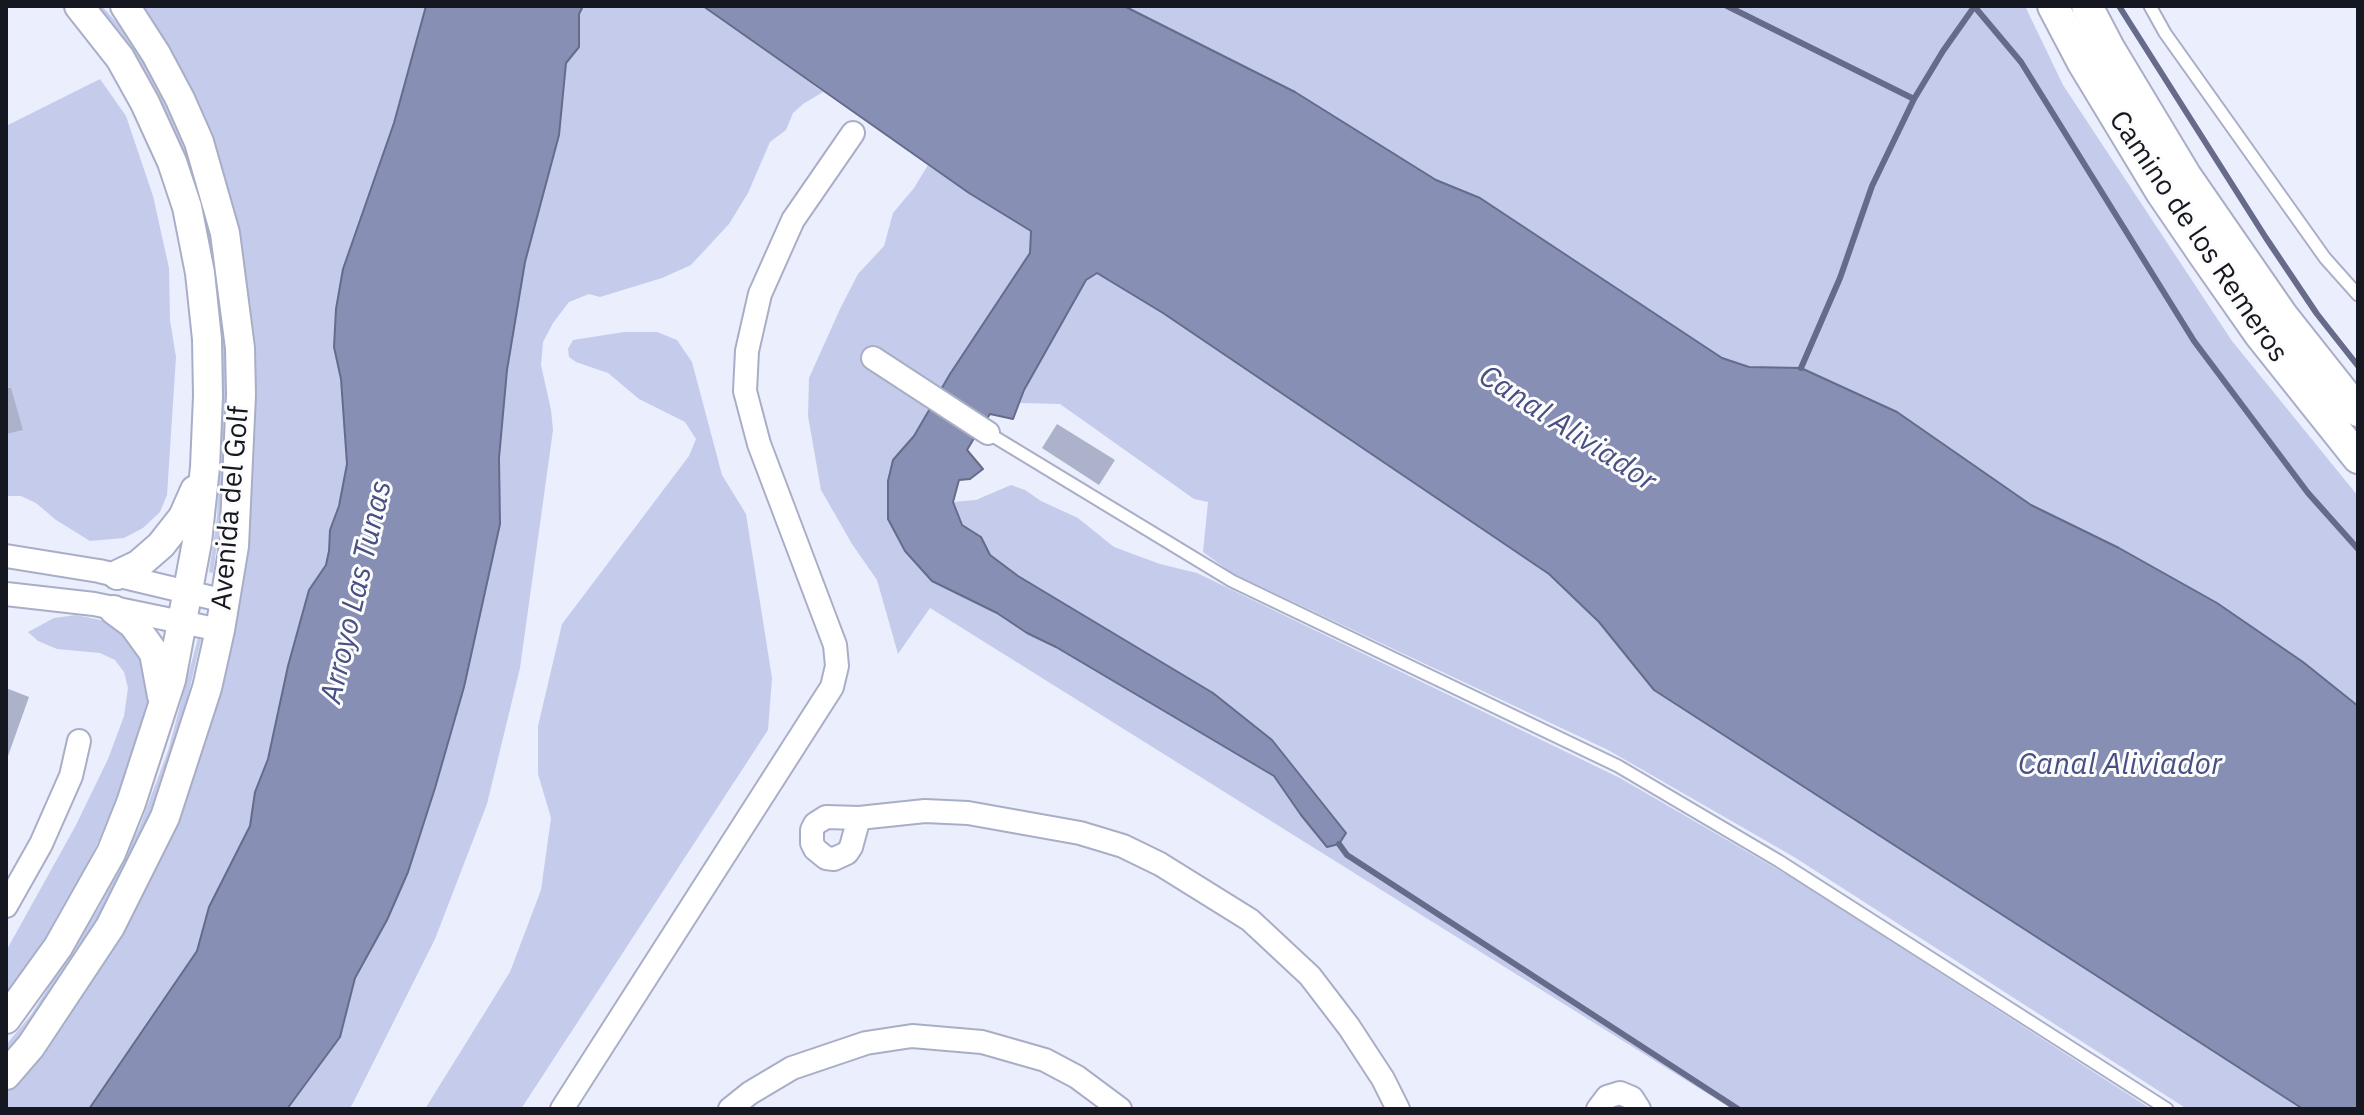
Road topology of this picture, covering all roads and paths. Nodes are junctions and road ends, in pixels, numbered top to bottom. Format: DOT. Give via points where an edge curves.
graph roads {
  1 [pos="79,6"];
  2 [pos="125,6"];
  3 [pos="2053,6"];
  4 [pos="2087,6"];
  5 [pos="2150,6"];
  6 [pos="853,133"];
  7 [pos="2358,295"];
  8 [pos="873,358"];
  9 [pos="2358,411"];
  10 [pos="988,433"];
  11 [pos="2358,458"];
  12 [pos="205,467"];
  13 [pos="6,556"];
  14 [pos="117,575"];
  15 [pos="188,592"];
  16 [pos="6,594"];
  17 [pos="225,601"];
  18 [pos="114,610"];
  19 [pos="183,622"];
  20 [pos="220,630"];
  21 [pos="163,706"];
  22 [pos="79,741"];
  23 [pos="859,818"];
  24 [pos="6,906"];
  25 [pos="6,1019"];
  26 [pos="6,1075"];
  27 [pos="562,1109"];
  28 [pos="730,1109"];
  29 [pos="1120,1109"];
  30 [pos="1398,1109"];
  31 [pos="1598,1109"];
  32 [pos="1639,1109"];
  33 [pos="2167,1109"];
  1 -- 12 [label="street, Avenida del Golf" via="120,58 145,103 187,207 207,339"];
  2 -- 17 [label="street, Avenida del Golf" via="199,142 225,233 241,395 234,546"];
  3 -- 11 [label="main road, Camino de los Remeros" via="2161,192 2270,348"];
  4 -- 9 [label="main road, Camino de los Remeros" via="2186,176 2282,315"];
  5 -- 7 [label="lane" via="2325,258"];
  6 -- 27 [label="street" via="793,220 760,294 747,351 745,391 759,444 835,645 832,687"];
  8 -- 10 [label="street"];
  10 -- 33 [label="lane" via="1232,581 1618,766 1779,861"];
  12 -- 14 [label="street" via="183,517 161,545"];
  12 -- 15 [label="street, Avenida del Golf"];
  13 -- 14 [label="street"];
  14 -- 15 [label="street"];
  15 -- 17 [label="street"];
  15 -- 19 [label="street, Avenida del Golf"];
  16 -- 18 [label="street"];
  17 -- 20 [label="street, Avenida del Golf"];
  18 -- 19 [label="street"];
  18 -- 21 [label="street" via="133,624 154,653"];
  19 -- 20 [label="street"];
  19 -- 21 [label="street, Avenida del Golf"];
  20 -- 26 [label="street, Avenida del Golf" via="200,713 165,817 110,927"];
  21 -- 25 [label="street, Avenida del Golf" via="111,853 58,947"];
  22 -- 24 [label="street" via="71,776"];
  23 -- 30 [label="street" via="968,813 1080,833 1160,864 1250,920 1310,976 1349,1027"];
  28 -- 29 [label="street" via="792,1068 866,1043 912,1036 982,1042 1045,1060"];
  31 -- 32 [label="street" via="1607,1097 1620,1093"];
}
